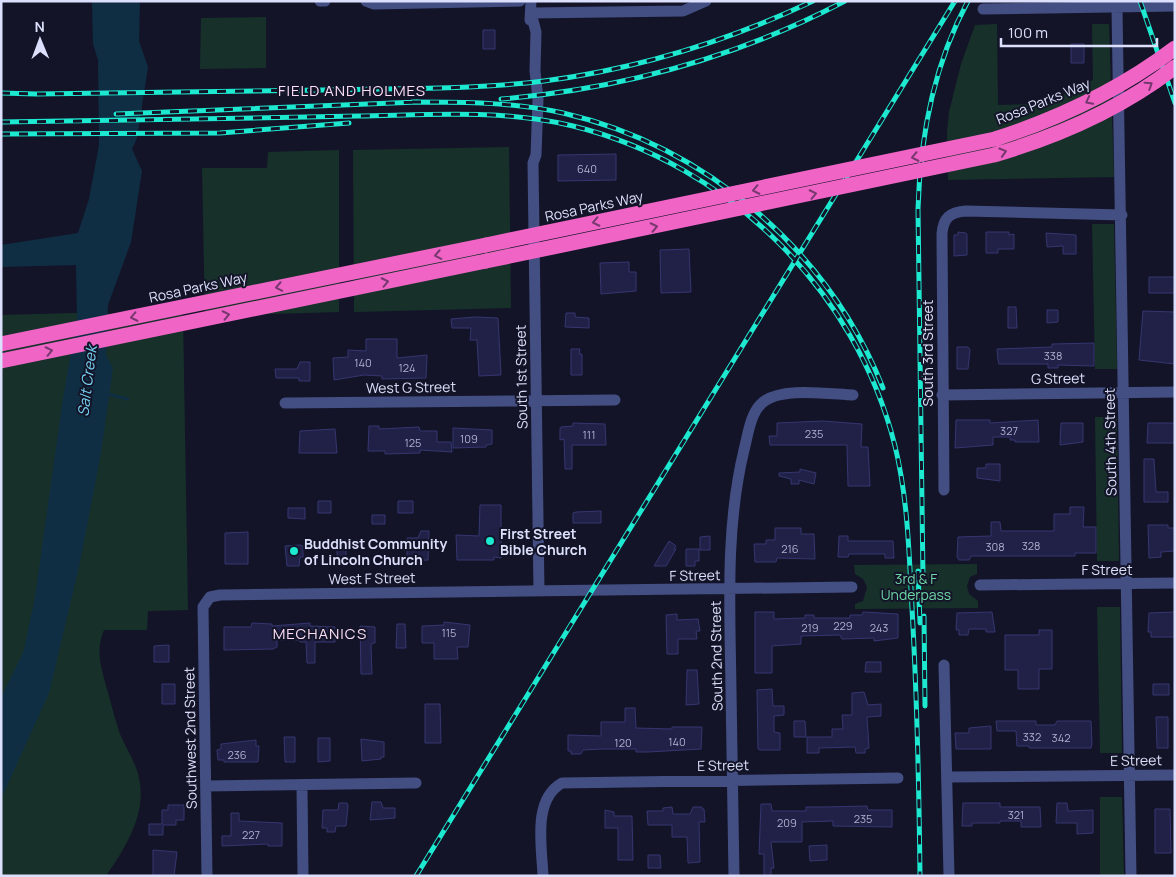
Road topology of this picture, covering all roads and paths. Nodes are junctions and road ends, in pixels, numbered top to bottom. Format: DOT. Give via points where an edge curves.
graph roads {
  1 [pos="320,1"];
  2 [pos="325,1"];
  3 [pos="366,1"];
  4 [pos="520,1"];
  5 [pos="531,1"];
  6 [pos="706,2"];
  7 [pos="1175,6"];
  8 [pos="1117,8"];
  9 [pos="983,9"];
  10 [pos="531,13"];
  11 [pos="1175,48"];
  12 [pos="1175,67"];
  13 [pos="1122,215"];
  14 [pos="1,344"];
  15 [pos="1,361"];
  16 [pos="1124,392"];
  17 [pos="1175,392"];
  18 [pos="853,395"];
  19 [pos="942,395"];
  20 [pos="536,400"];
  21 [pos="615,400"];
  22 [pos="286,403"];
  23 [pos="944,490"];
  24 [pos="1175,583"];
  25 [pos="1127,584"];
  26 [pos="980,585"];
  27 [pos="852,587"];
  28 [pos="730,589"];
  29 [pos="539,591"];
  30 [pos="207,600"];
  31 [pos="944,665"];
  32 [pos="1175,775"];
  33 [pos="1130,776"];
  34 [pos="947,777"];
  35 [pos="898,778"];
  36 [pos="732,779"];
  37 [pos="416,783"];
  38 [pos="302,785"];
  39 [pos="206,786"];
  40 [pos="207,876"];
  41 [pos="302,876"];
  42 [pos="543,876"];
  43 [pos="734,876"];
  44 [pos="949,876"];
  45 [pos="1131,876"];
  1 -- 2 [label="street"];
  3 -- 4 [label="street" via="374,4"];
  5 -- 10 [label="street, South 1st Street"];
  6 -- 10 [label="street" via="683,11"];
  7 -- 8 [label="street"];
  8 -- 9 [label="street"];
  8 -- 13 [label="street, South 4th Street"];
  10 -- 20 [label="street, South 1st Street" via="528,32 528,155 533,163"];
  11 -- 14 [label="highway, Rosa Parks Way, one-way, bridge" via="1120,85 1084,104 995,139"];
  15 -- 12 [label="highway, one-way, bridge" via="994,155 1039,141 1090,119 1126,100"];
  13 -- 16 [label="street, South 4th Street"];
  13 -- 19 [label="street, South 3rd Street" via="966,211 954,212 946,218 942,234"];
  16 -- 17 [label="street, G Street"];
  16 -- 19 [label="street, G Street"];
  16 -- 25 [label="street, South 4th Street"];
  18 -- 28 [label="street, South 2nd Street" via="781,394 766,400 757,409 734,500"];
  19 -- 23 [label="street, South 3rd Street"];
  20 -- 21 [label="street"];
  20 -- 22 [label="street, West G Street"];
  20 -- 29 [label="street, South 1st Street"];
  24 -- 25 [label="street, F Street"];
  25 -- 26 [label="street, F Street"];
  25 -- 33 [label="street, South 4th Street"];
  27 -- 28 [label="street, F Street"];
  28 -- 29 [label="street, F Street"];
  28 -- 36 [label="street, South 2nd Street"];
  29 -- 30 [label="street, West F Street" via="220,595"];
  30 -- 39 [label="street, Southwest 2nd Street" via="203,608"];
  31 -- 34 [label="street"];
  32 -- 33 [label="street, E Street"];
  33 -- 34 [label="street, E Street"];
  33 -- 45 [label="street, South 4th Street"];
  34 -- 44 [label="street"];
  35 -- 36 [label="street, E Street"];
  36 -- 42 [label="street, E Street" via="562,783 551,791 542,819"];
  36 -- 43 [label="street, South 2nd Street"];
  37 -- 38 [label="street"];
  38 -- 39 [label="street"];
  38 -- 41 [label="street"];
  39 -- 40 [label="street, Southwest 2nd Street"];
}
